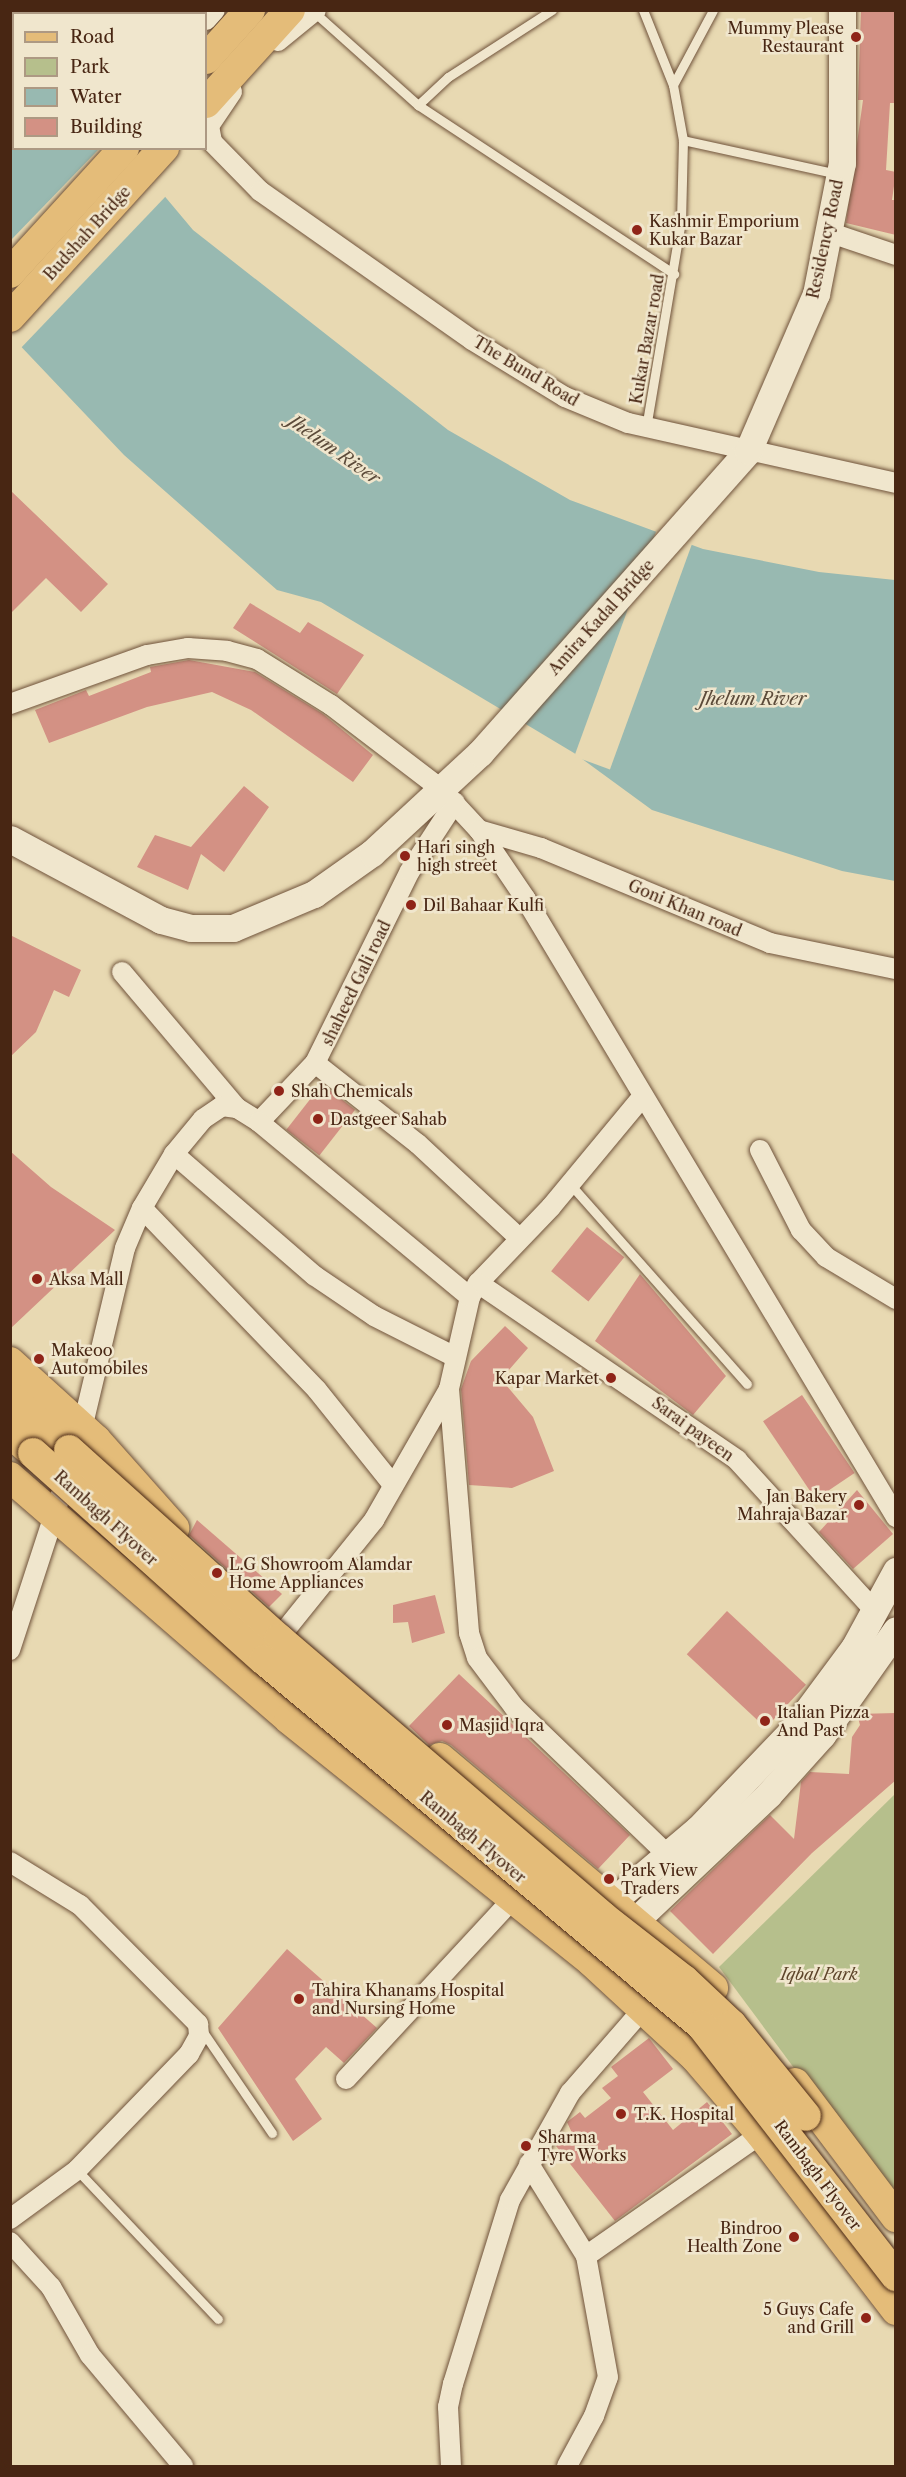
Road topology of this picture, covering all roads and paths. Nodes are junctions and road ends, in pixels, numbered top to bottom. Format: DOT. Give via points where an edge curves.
graph roads {
  1 [pos="250,10"];
  2 [pos="552,10"];
  3 [pos="643,10"];
  4 [pos="713,10"];
  5 [pos="842,10"];
  6 [pos="306,11"];
  7 [pos="207,58"];
  8 [pos="673,85"];
  9 [pos="207,102"];
  10 [pos="418,105"];
  11 [pos="683,140"];
  12 [pos="122,150"];
  13 [pos="162,150"];
  14 [pos="839,174"];
  15 [pos="828,232"];
  16 [pos="896,255"];
  17 [pos="10,273"];
  18 [pos="674,274"];
  19 [pos="10,317"];
  20 [pos="646,427"];
  21 [pos="748,450"];
  22 [pos="723,482"];
  23 [pos="896,483"];
  24 [pos="10,704"];
  25 [pos="448,795"];
  26 [pos="479,830"];
  27 [pos="10,839"];
  28 [pos="896,969"];
  29 [pos="122,972"];
  30 [pos="315,1063"];
  31 [pos="643,1096"];
  32 [pos="237,1108"];
  33 [pos="259,1122"];
  34 [pos="760,1150"];
  35 [pos="174,1154"];
  36 [pos="570,1184"];
  37 [pos="142,1208"];
  38 [pos="518,1237"];
  39 [pos="474,1290"];
  40 [pos="896,1299"];
  41 [pos="455,1357"];
  42 [pos="10,1362"];
  43 [pos="747,1384"];
  44 [pos="449,1389"];
  45 [pos="10,1397"];
  46 [pos="83,1428"];
  47 [pos="10,1433"];
  48 [pos="10,1477"];
  49 [pos="393,1485"];
  50 [pos="54,1513"];
  51 [pos="896,1518"];
  52 [pos="896,1571"];
  53 [pos="876,1612"];
  54 [pos="287,1628"];
  55 [pos="896,1630"];
  56 [pos="10,1650"];
  57 [pos="668,1855"];
  58 [pos="10,1862"];
  59 [pos="512,1900"];
  60 [pos="624,1910"];
  61 [pos="564,1942"];
  62 [pos="592,1962"];
  63 [pos="643,2009"];
  64 [pos="198,2024"];
  65 [pos="346,2079"];
  66 [pos="272,2133"];
  67 [pos="761,2134"];
  68 [pos="529,2164"];
  69 [pos="77,2170"];
  70 [pos="896,2217"];
  71 [pos="10,2219"];
  72 [pos="896,2233"];
  73 [pos="10,2242"];
  74 [pos="586,2256"];
  75 [pos="896,2276"];
  76 [pos="896,2310"];
  77 [pos="218,2319"];
  78 [pos="183,2466"];
  79 [pos="451,2466"];
  80 [pos="567,2466"];
  1 -- 7 [label="main road"];
  2 -- 10 [label="lane" via="448,76"];
  3 -- 8 [label="lane, Kukar Bazar road"];
  4 -- 8 [label="lane"];
  5 -- 14 [label="main road, Residency Road"];
  6 -- 9 [label="main road"];
  6 -- 10 [label="lane"];
  6 -- 20 [label="street, The Bund Road" via="233,91 209,126 212,142 260,192 472,340 565,397"];
  8 -- 11 [label="lane, Kukar Bazar road"];
  10 -- 18 [label="lane"];
  11 -- 14 [label="lane"];
  11 -- 18 [label="lane, Kukar Bazar road"];
  12 -- 17 [label="main road, Budshah Bridge"];
  13 -- 19 [label="main road, Budshah Bridge"];
  14 -- 15 [label="main road, Residency Road"];
  15 -- 16 [label="street"];
  15 -- 21 [label="main road, Residency Road" via="816,294"];
  18 -- 20 [label="lane, Kukar Bazar road"];
  20 -- 21 [label="street, The Bund Road"];
  21 -- 22 [label="main road, Residency Road"];
  21 -- 23 [label="street, The Bund Road"];
  22 -- 25 [label="main road, Amira Kadal Bridge" via="480,753"];
  24 -- 25 [label="street" via="147,655 188,648 227,651 257,659 331,705"];
  25 -- 26 [label="street"];
  25 -- 27 [label="main road" via="314,894 233,928 191,928 161,920"];
  25 -- 30 [label="street, shaheed Gali road"];
  26 -- 28 [label="street, Goni Khan road" via="541,848 770,943"];
  26 -- 31 [label="street"];
  29 -- 32 [label="street, Sarai payeen"];
  30 -- 33 [label="street, shaheed Gali road"];
  30 -- 38 [label="street" via="418,1144"];
  31 -- 36 [label="street"];
  31 -- 51 [label="street"];
  32 -- 33 [label="street, Sarai payeen"];
  32 -- 35 [label="street" via="222,1106 211,1112"];
  33 -- 39 [label="street, Sarai payeen"];
  34 -- 40 [label="street" via="801,1230 826,1257"];
  35 -- 37 [label="street"];
  35 -- 41 [label="street" via="315,1276 374,1316"];
  36 -- 38 [label="street"];
  36 -- 43 [label="lane"];
  37 -- 46 [label="street" via="125,1248"];
  37 -- 49 [label="street" via="317,1390"];
  38 -- 39 [label="street"];
  39 -- 41 [label="street"];
  39 -- 53 [label="street, Sarai payeen" via="709,1437 737,1460"];
  41 -- 44 [label="street"];
  42 -- 46 [label="main road"];
  44 -- 49 [label="street"];
  44 -- 57 [label="street" via="470,1633 477,1658 514,1707"];
  45 -- 72 [label="main road, Rambagh Flyover, bridge" via="270,1631 692,1988 757,2053"];
  46 -- 50 [label="street"];
  46 -- 54 [label="main road" via="169,1523"];
  47 -- 75 [label="main road, Rambagh Flyover, bridge" via="264,1660 701,2025"];
  48 -- 50 [label="main road"];
  49 -- 54 [label="street" via="374,1520"];
  50 -- 56 [label="street"];
  50 -- 59 [label="main road" via="289,1719"];
  52 -- 53 [label="main road"];
  53 -- 57 [label="main road" via="793,1730"];
  54 -- 60 [label="main road"];
  55 -- 60 [label="main road" via="822,1735 768,1795"];
  57 -- 60 [label="main road"];
  58 -- 64 [label="street" via="80,1905"];
  59 -- 61 [label="main road"];
  59 -- 65 [label="street"];
  60 -- 61 [label="main road"];
  60 -- 62 [label="main road"];
  60 -- 70 [label="main road" via="742,2016"];
  61 -- 62 [label="main road"];
  62 -- 63 [label="main road"];
  63 -- 67 [label="main road" via="695,2057"];
  63 -- 68 [label="street" via="570,2093"];
  64 -- 66 [label="lane"];
  64 -- 69 [label="street" via="196,2046"];
  67 -- 74 [label="street"];
  67 -- 76 [label="main road"];
  68 -- 74 [label="street"];
  68 -- 79 [label="street" via="498,2229 459,2358 448,2407"];
  69 -- 71 [label="street"];
  69 -- 77 [label="lane"];
  73 -- 78 [label="street" via="51,2287 90,2355"];
  74 -- 80 [label="street" via="608,2376 594,2416"];
}
